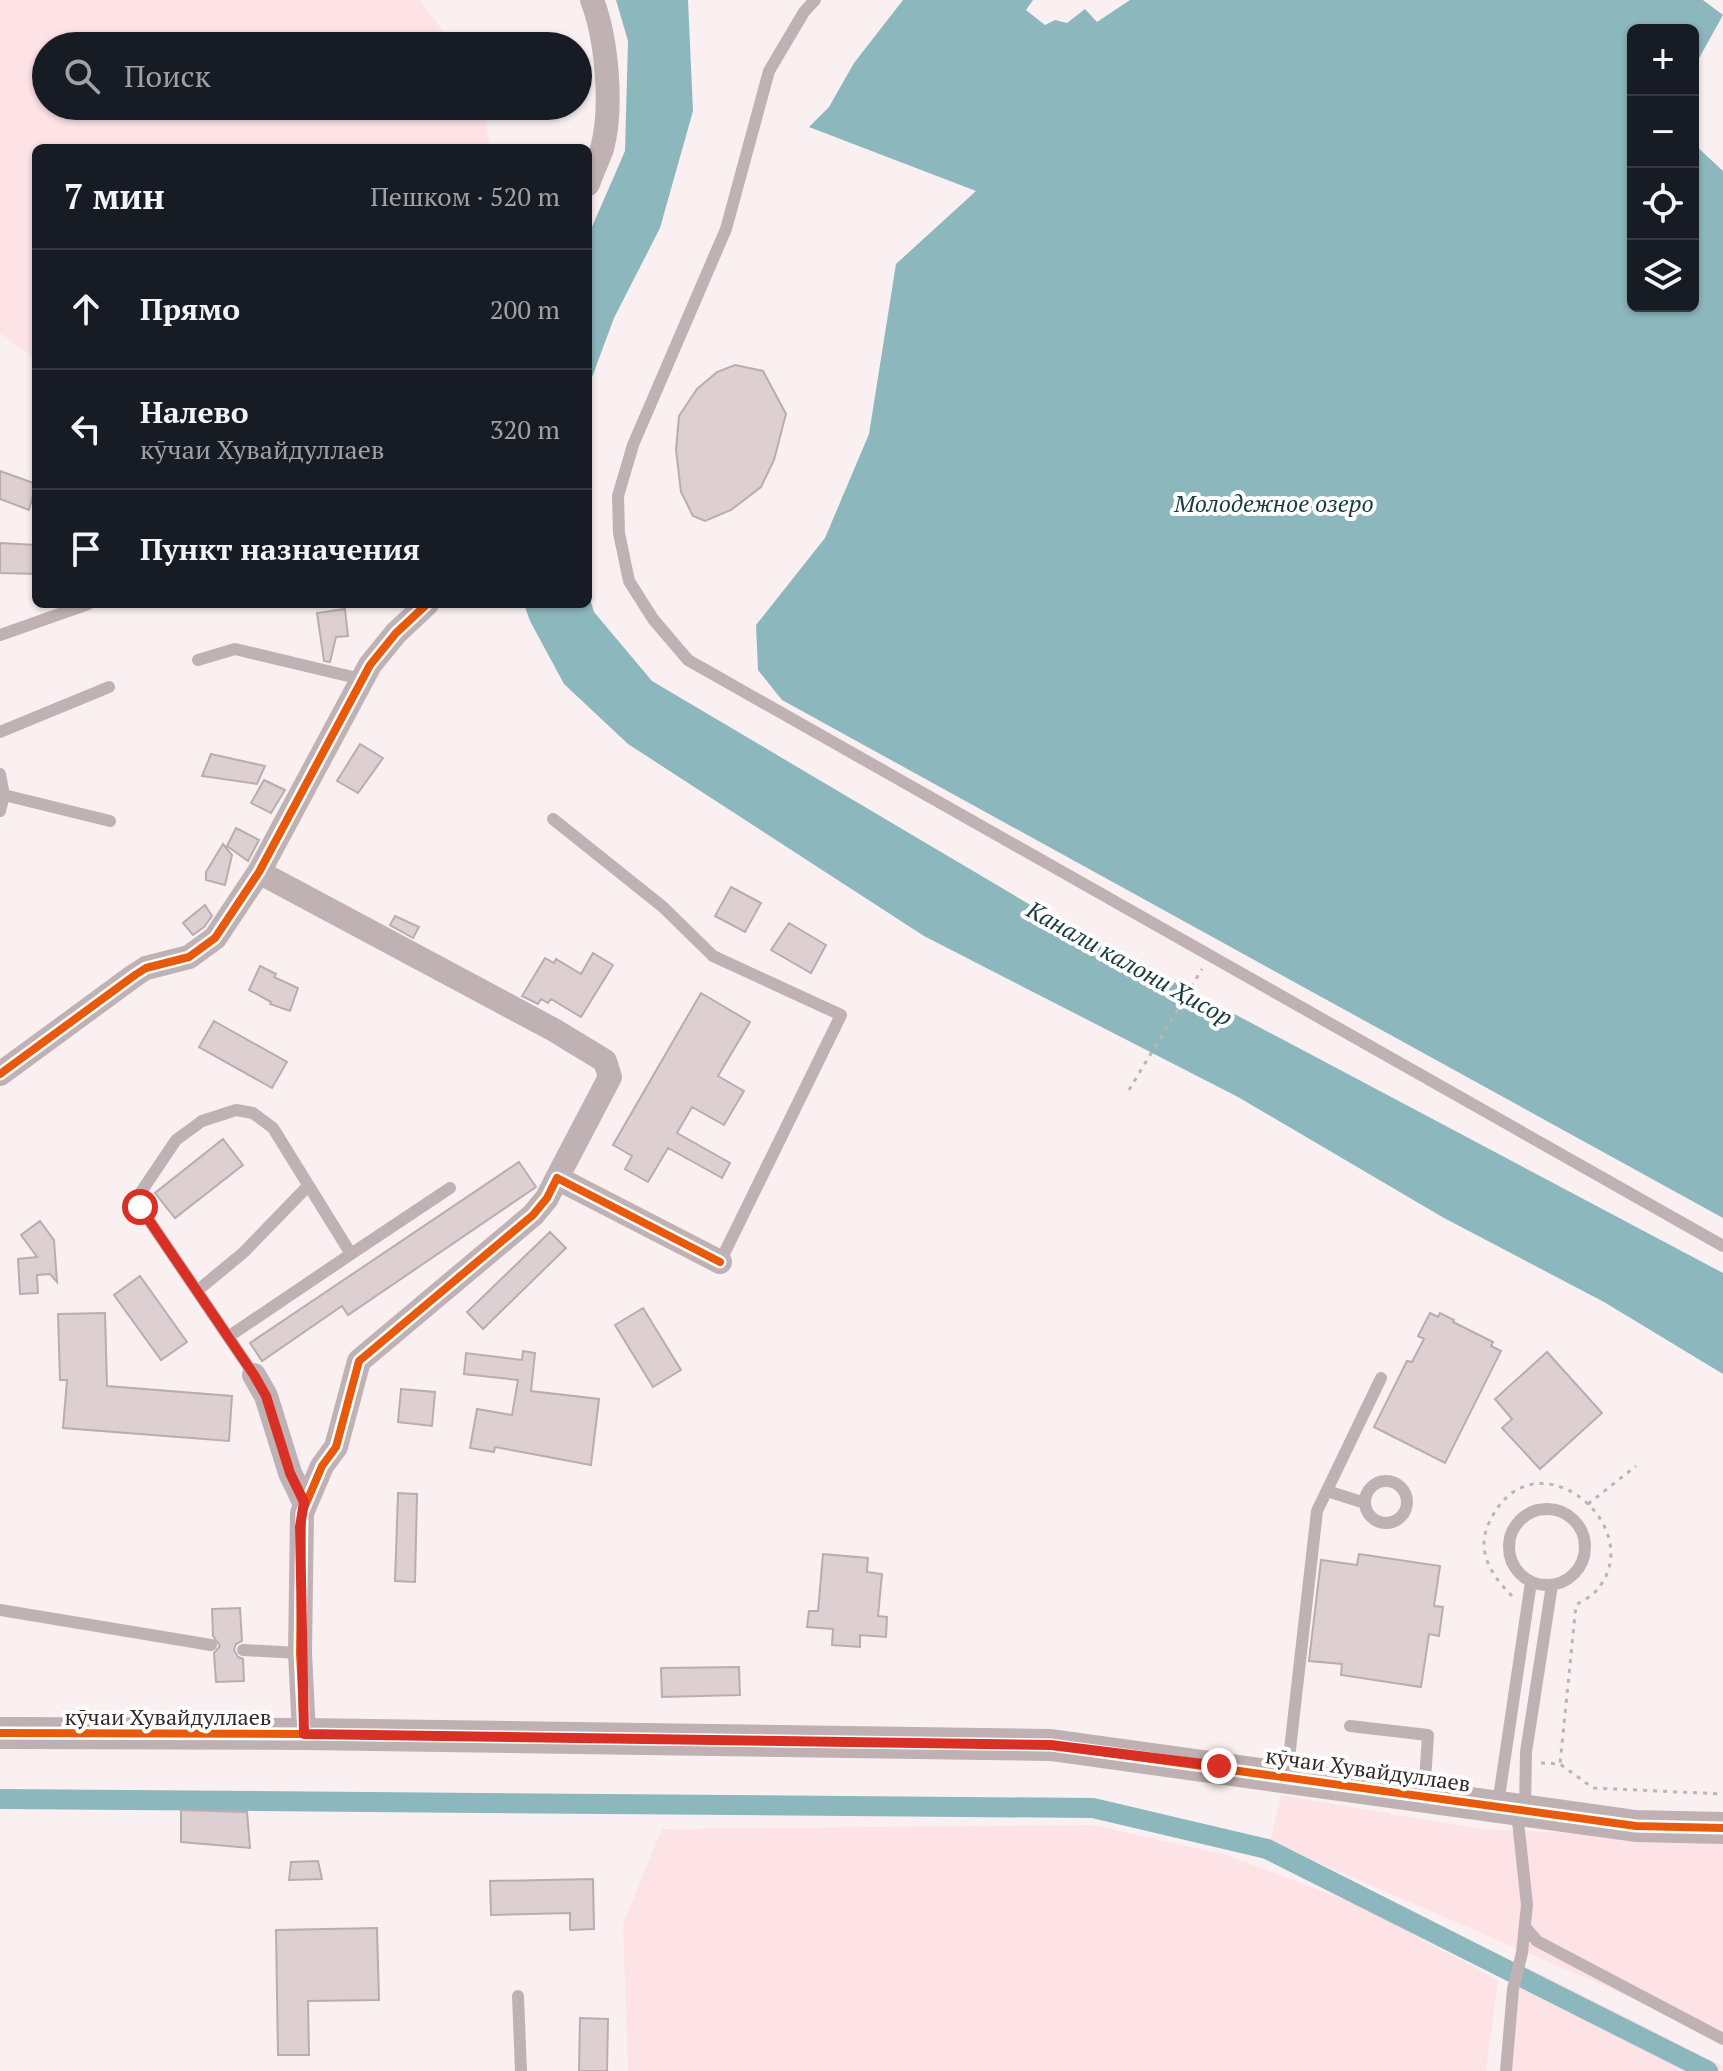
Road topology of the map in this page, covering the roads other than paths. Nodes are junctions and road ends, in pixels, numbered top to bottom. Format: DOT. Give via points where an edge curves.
graph roads {
  1 [pos="592,0"];
  2 [pos="815,0"];
  3 [pos="592,174"];
  4 [pos="77,608"];
  5 [pos="423,608"];
  6 [pos="0,635"];
  7 [pos="198,660"];
  8 [pos="361,679"];
  9 [pos="109,687"];
  10 [pos="0,732"];
  11 [pos="0,774"];
  12 [pos="4,795"];
  13 [pos="0,811"];
  14 [pos="553,819"];
  15 [pos="110,821"];
  16 [pos="259,872"];
  17 [pos="0,1074"];
  18 [pos="557,1178"];
  19 [pos="308,1186"];
  20 [pos="450,1188"];
  21 [pos="1723,1246"];
  22 [pos="351,1254"];
  23 [pos="720,1262"];
  24 [pos="197,1291"];
  25 [pos="228,1337"];
  26 [pos="254,1375"];
  27 [pos="1381,1378"];
  28 [pos="1327,1491"];
  29 [pos="304,1502"];
  30 [pos="1365,1503"];
  31 [pos="1531,1582"];
  32 [pos="1552,1585"];
  33 [pos="0,1610"];
  34 [pos="211,1645"];
  35 [pos="243,1650"];
  36 [pos="300,1653"];
  37 [pos="1350,1726"];
  38 [pos="0,1733"];
  39 [pos="304,1734"];
  40 [pos="1287,1776"];
  41 [pos="1424,1796"];
  42 [pos="1513,1808"];
  43 [pos="1723,1828"];
  44 [pos="1525,1927"];
  45 [pos="518,1996"];
  46 [pos="1723,2039"];
  47 [pos="521,2071"];
  48 [pos="1506,2071"];
  1 -- 3 [label="street" via="606,67 602,148"];
  2 -- 21 [label="lane" via="769,71 726,229 633,445 618,496 629,581 653,619 688,660"];
  4 -- 6 [label="lane"];
  5 -- 8 [label="street" via="383,647"];
  7 -- 8 [label="lane" via="235,649"];
  8 -- 16 [label="street"];
  9 -- 10 [label="lane"];
  11 -- 12 [label="lane"];
  12 -- 13 [label="lane"];
  12 -- 15 [label="lane"];
  14 -- 23 [label="lane" via="646,892 713,956 841,1015"];
  16 -- 17 [label="street" via="215,938 199,951 146,968"];
  16 -- 18 [label="street" via="605,1061 610,1077"];
  18 -- 23 [label="street"];
  18 -- 29 [label="street" via="533,1215 359,1361 336,1447"];
  19 -- 22 [label="lane"];
  19 -- 24 [label="lane"];
  19 -- 24 [label="lane" via="273,1128 253,1113 236,1110 202,1121 176,1140 137,1198"];
  20 -- 22 [label="lane"];
  22 -- 25 [label="lane"];
  24 -- 25 [label="lane"];
  25 -- 26 [label="lane"];
  26 -- 29 [label="street"];
  27 -- 28 [label="lane"];
  28 -- 30 [label="lane"];
  28 -- 40 [label="lane" via="1317,1511"];
  29 -- 36 [label="street"];
  31 -- 32 [label="lane"];
  31 -- 32 [label="lane" via="1511,1559 1512,1534 1528,1514 1552,1509 1574,1519 1585,1553 1575,1575"];
  31 -- 42 [label="lane"];
  32 -- 42 [label="lane"];
  33 -- 34 [label="lane"];
  35 -- 36 [label="lane"];
  36 -- 39 [label="street"];
  37 -- 41 [label="lane" via="1428,1735"];
  38 -- 39 [label="street, кӯчаи Хувайдуллаев"];
  39 -- 40 [label="street, кӯчаи Хувайдуллаев" via="1051,1745"];
  40 -- 41 [label="street, кӯчаи Хувайдуллаев"];
  41 -- 42 [label="street, кӯчаи Хувайдуллаев"];
  42 -- 43 [label="street, кӯчаи Хувайдуллаев" via="1636,1826"];
  42 -- 44 [label="lane" via="1527,1905"];
  44 -- 46 [label="lane" via="1537,1941"];
  44 -- 48 [label="lane"];
  45 -- 47 [label="lane"];
}
